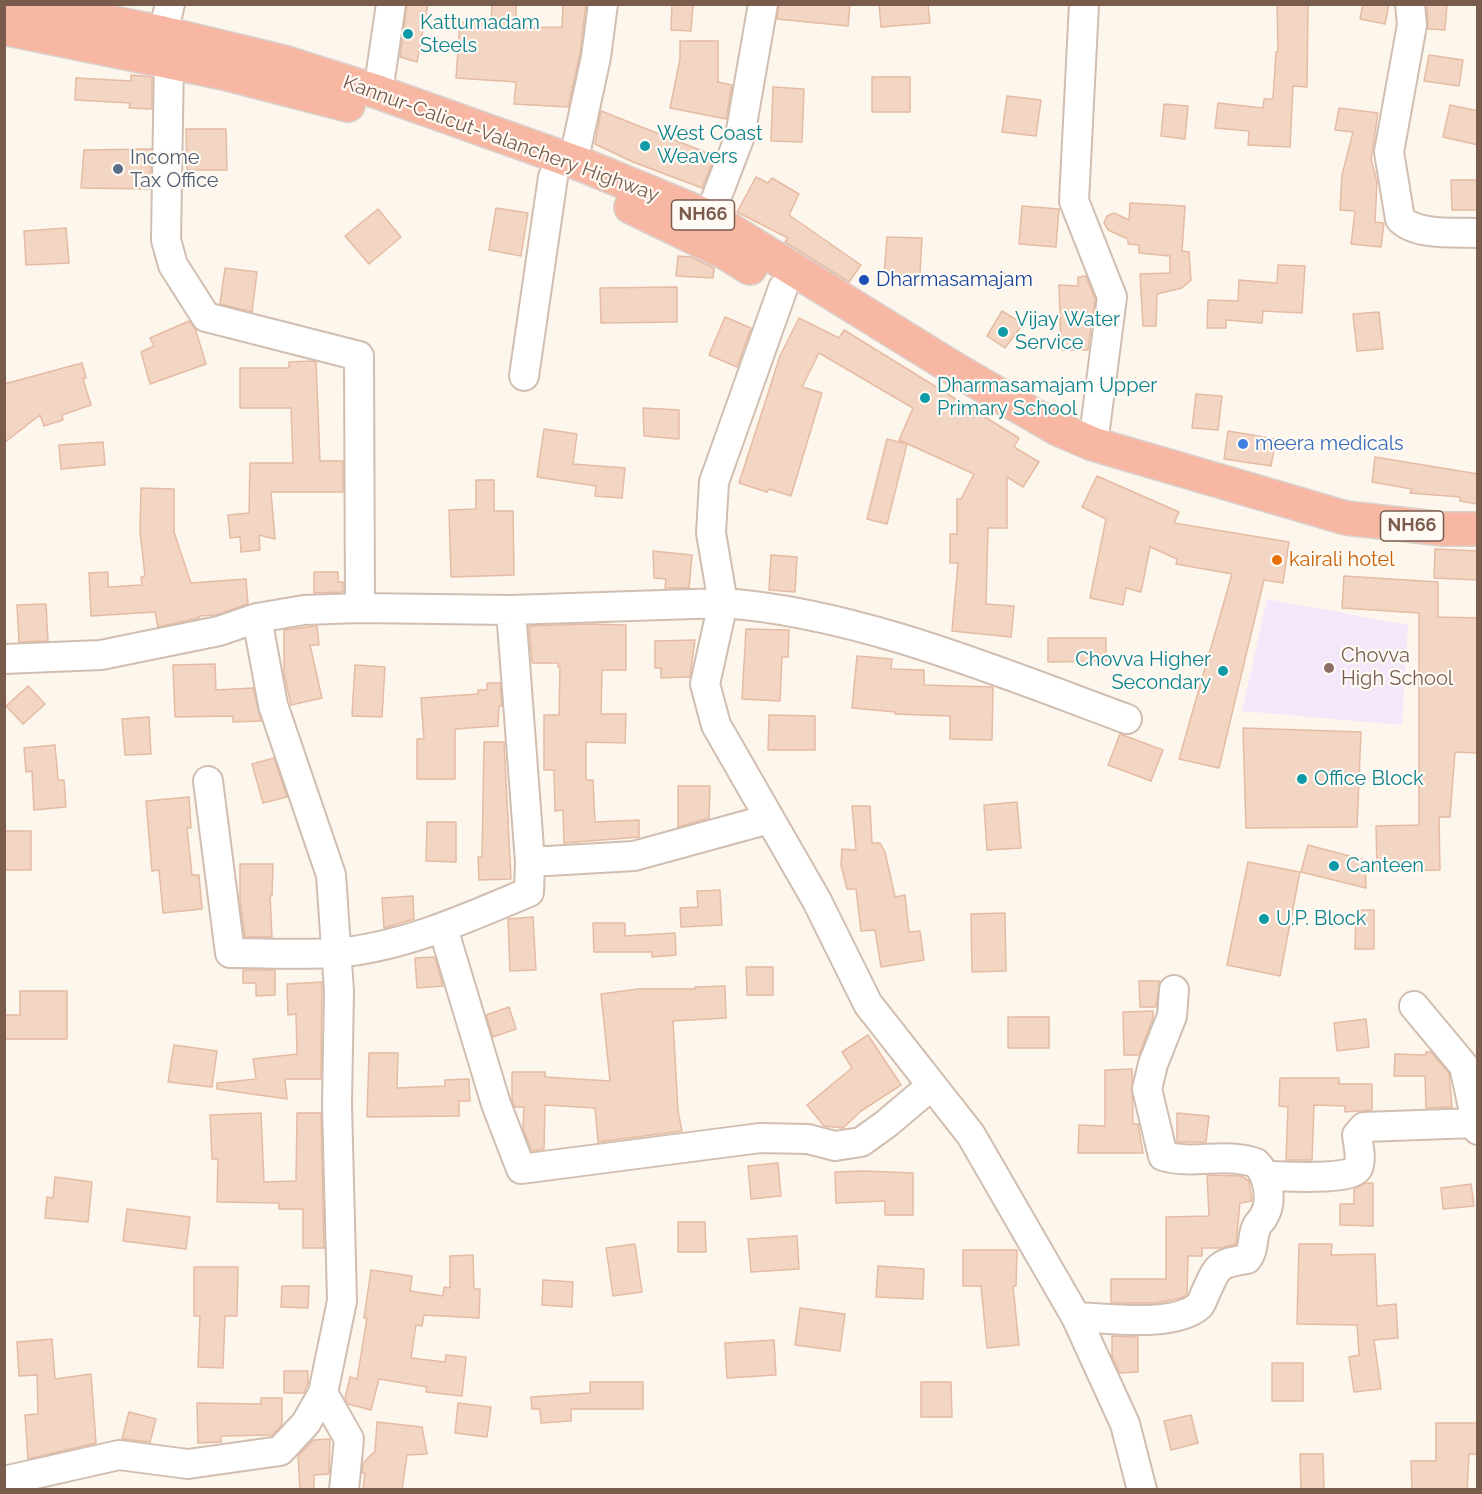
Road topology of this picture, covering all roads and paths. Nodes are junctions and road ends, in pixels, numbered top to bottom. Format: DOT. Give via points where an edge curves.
graph roads {
  1 [pos="20,4"];
  2 [pos="391,4"];
  3 [pos="603,4"];
  4 [pos="763,4"];
  5 [pos="1084,4"];
  6 [pos="1410,4"];
  7 [pos="4,28"];
  8 [pos="168,33"];
  9 [pos="206,56"];
  10 [pos="378,92"];
  11 [pos="563,170"];
  12 [pos="709,217"];
  13 [pos="1478,233"];
  14 [pos="788,278"];
  15 [pos="524,376"];
  16 [pos="1093,444"];
  17 [pos="1346,518"];
  18 [pos="1478,529"];
  19 [pos="723,603"];
  20 [pos="360,608"];
  21 [pos="511,610"];
  22 [pos="257,618"];
  23 [pos="4,659"];
  24 [pos="1127,719"];
  25 [pos="208,781"];
  26 [pos="769,819"];
  27 [pos="530,862"];
  28 [pos="443,928"];
  29 [pos="336,953"];
  30 [pos="1174,990"];
  31 [pos="1414,1006"];
  32 [pos="931,1086"];
  33 [pos="1476,1126"];
  34 [pos="1266,1176"];
  35 [pos="1076,1317"];
  36 [pos="322,1393"];
  37 [pos="4,1481"];
  38 [pos="344,1490"];
  39 [pos="1142,1490"];
  1 -- 8 [label="highway, Kannur-Calicut-Valanchery Highway / NH66"];
  2 -- 10 [label="street"];
  3 -- 11 [label="street" via="596,57"];
  4 -- 12 [label="street" via="740,136"];
  5 -- 16 [label="street" via="1074,201 1112,297"];
  6 -- 13 [label="street" via="1412,25 1389,152 1400,219 1419,229"];
  7 -- 8 [label="highway, Kannur-Calicut-Valanchery Highway / NH66"];
  8 -- 9 [label="highway, Kannur-Calicut-Valanchery Highway / NH66"];
  8 -- 20 [label="street" via="166,240 178,274 206,316 359,356"];
  9 -- 10 [label="highway, Kannur-Calicut-Valanchery Highway / NH66" via="283,62"];
  9 -- 11 [label="highway, Kannur-Calicut-Valanchery Highway / NH66" via="377,114"];
  10 -- 11 [label="highway, Kannur-Calicut-Valanchery Highway / NH66"];
  11 -- 12 [label="highway, Kannur-Calicut-Valanchery Highway / NH66"];
  11 -- 14 [label="highway, Kannur-Calicut-Valanchery Highway / NH66" via="608,197"];
  11 -- 15 [label="street"];
  12 -- 14 [label="highway, Kannur-Calicut-Valanchery Highway / NH66"];
  14 -- 16 [label="highway, Kannur-Calicut-Valanchery Highway / NH66" via="1058,429"];
  14 -- 17 [label="highway, Kannur-Calicut-Valanchery Highway / NH66" via="1026,433 1078,457 1133,477 1297,521"];
  14 -- 19 [label="street" via="766,329 714,482 711,533"];
  16 -- 17 [label="highway, Kannur-Calicut-Valanchery Highway / NH66"];
  17 -- 18 [label="highway, Kannur-Calicut-Valanchery Highway / NH66" via="1444,530"];
  19 -- 21 [label="street"];
  19 -- 24 [label="street" via="755,605 883,633"];
  19 -- 26 [label="street" via="705,684 716,725"];
  20 -- 21 [label="street"];
  20 -- 22 [label="street" via="304,610"];
  21 -- 27 [label="street"];
  22 -- 23 [label="street" via="219,631 101,655"];
  22 -- 29 [label="street" via="273,705 331,875"];
  25 -- 29 [label="street" via="230,953"];
  26 -- 27 [label="street" via="634,856"];
  26 -- 32 [label="street" via="817,901 868,1004"];
  27 -- 28 [label="street" via="529,892"];
  28 -- 29 [label="street"];
  28 -- 32 [label="street" via="496,1104 521,1169 760,1138 808,1139 834,1146 861,1142"];
  29 -- 36 [label="street" via="342,1301"];
  30 -- 34 [label="street" via="1172,1016 1155,1056 1148,1089 1163,1156 1175,1160 1246,1159 1256,1162"];
  31 -- 33 [label="street" via="1464,1066"];
  32 -- 35 [label="street" via="971,1135"];
  33 -- 34 [label="street" via="1364,1127 1357,1135 1360,1159 1352,1174"];
  34 -- 35 [label="street" via="1268,1201 1265,1215 1257,1224 1251,1254 1247,1259 1225,1262 1216,1271 1200,1305 1182,1315 1142,1320"];
  35 -- 39 [label="street" via="1125,1424"];
  36 -- 37 [label="street" via="306,1423 280,1451 188,1464 119,1455"];
  36 -- 38 [label="street" via="349,1439"];
}
